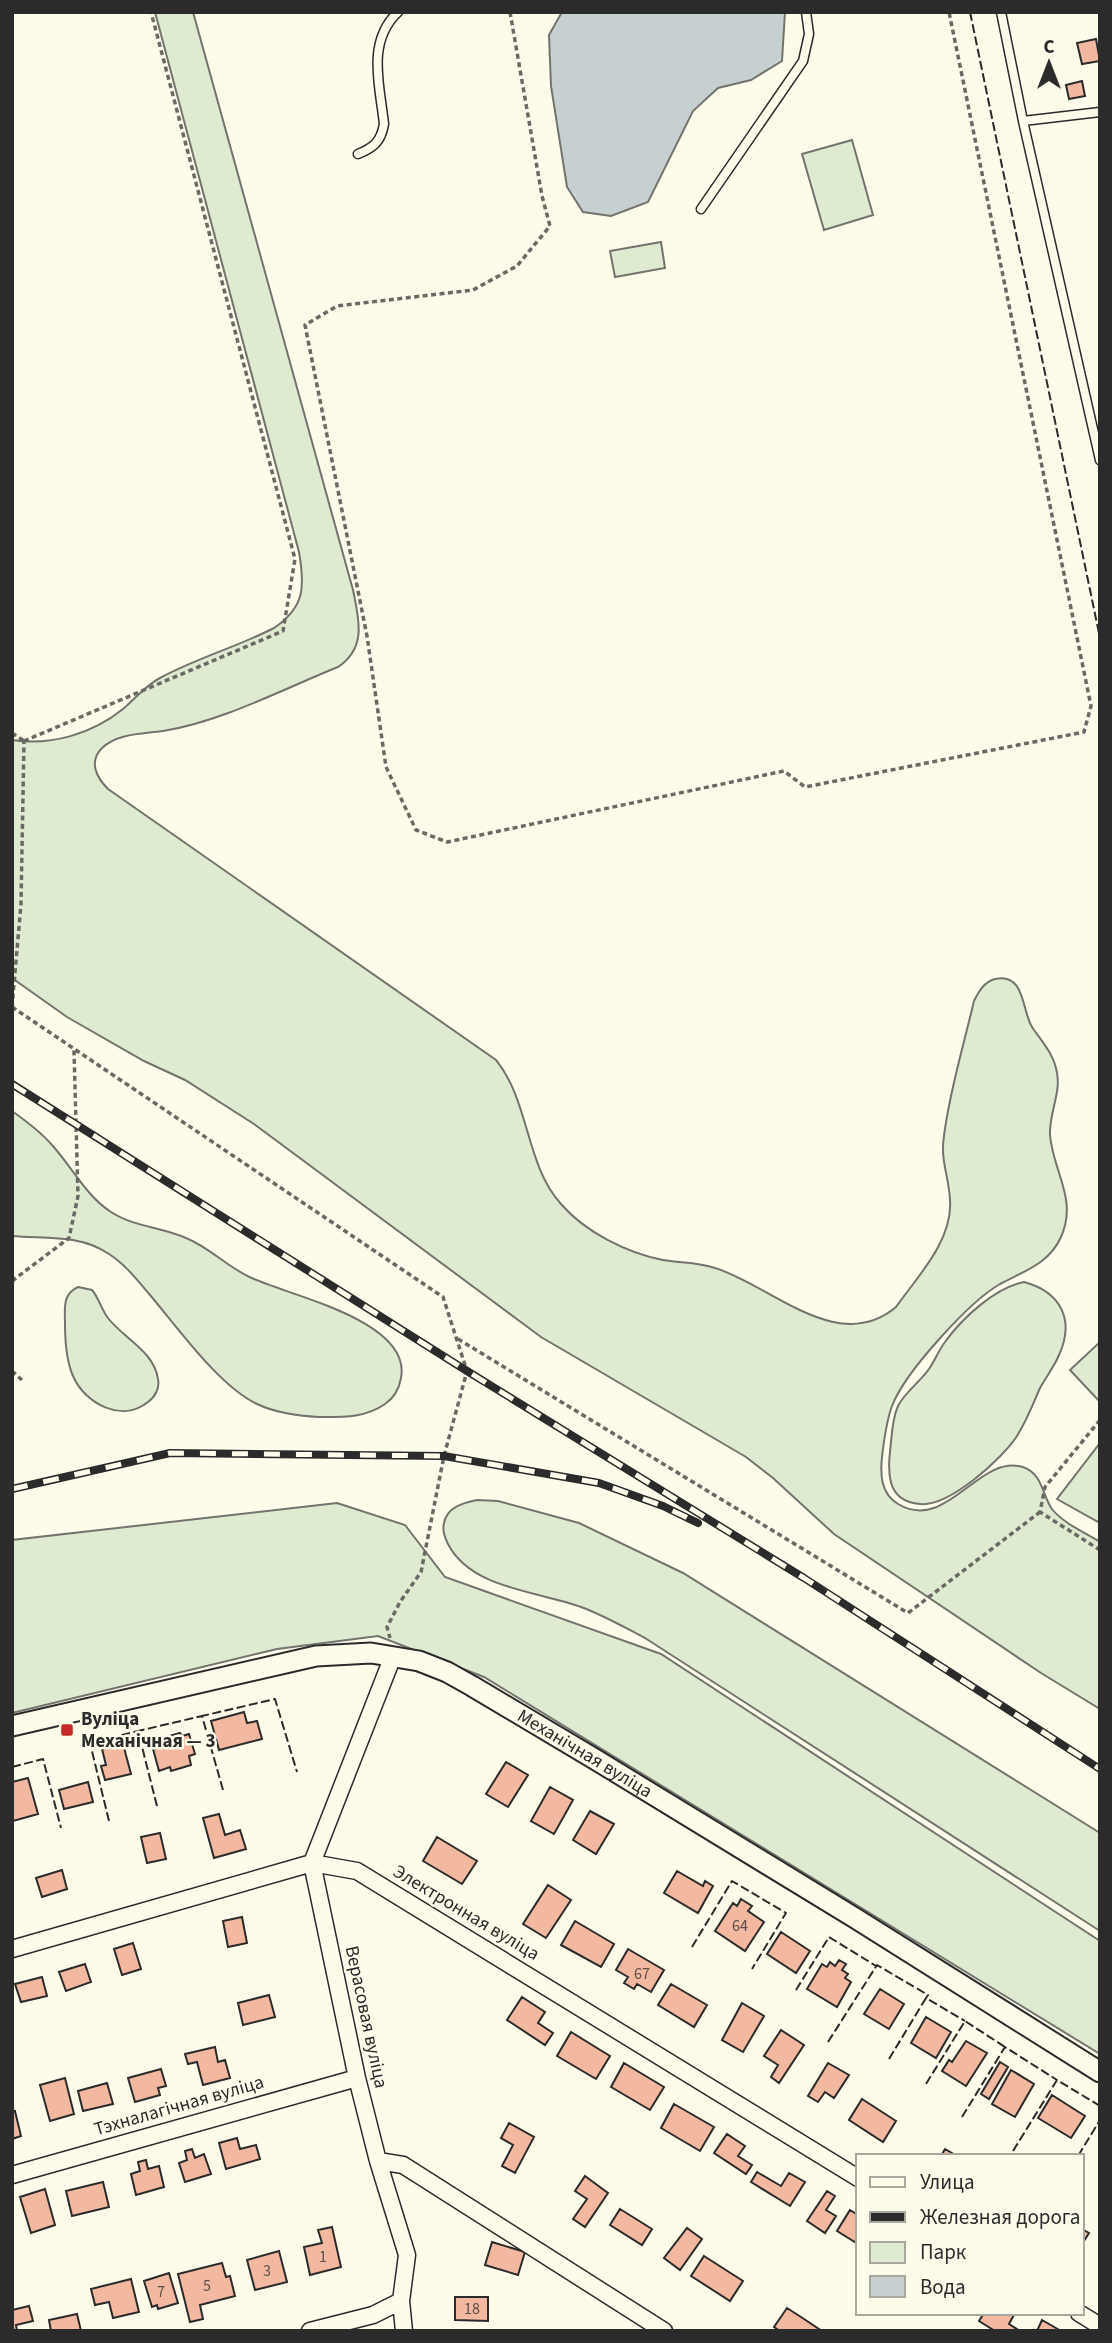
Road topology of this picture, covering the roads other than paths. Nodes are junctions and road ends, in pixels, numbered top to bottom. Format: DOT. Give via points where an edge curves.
graph roads {
  1 [pos="398,12"];
  2 [pos="806,12"];
  3 [pos="1001,12"];
  4 [pos="1100,111"];
  5 [pos="1023,121"];
  6 [pos="358,154"];
  7 [pos="701,209"];
  8 [pos="1100,460"];
  9 [pos="393,1656"];
  10 [pos="12,1726"];
  11 [pos="312,1863"];
  12 [pos="12,1949"];
  13 [pos="1100,2072"];
  14 [pos="356,2078"];
  15 [pos="378,2161"];
  16 [pos="12,2175"];
  17 [pos="856,2177"];
  18 [pos="401,2301"];
  19 [pos="1082,2315"];
  20 [pos="1100,2326"];
  21 [pos="310,2331"];
  22 [pos="404,2331"];
  23 [pos="664,2331"];
  1 -- 6 [label="lane" via="378,43 383,133 373,148"];
  2 -- 7 [label="lane" via="809,34 803,61"];
  3 -- 5 [label="lane"];
  4 -- 5 [label="lane"];
  5 -- 8 [label="lane"];
  9 -- 10 [label="street, Механічная вуліца" via="316,1656"];
  9 -- 11 [label="street"];
  9 -- 13 [label="street, Механічная вуліца" via="419,1661 472,1686"];
  11 -- 12 [label="street, Электронная вуліца"];
  11 -- 14 [label="street, Верасовая вуліца"];
  11 -- 17 [label="street, Электронная вуліца" via="357,1871"];
  14 -- 15 [label="street, Верасовая вуліца"];
  14 -- 16 [label="street, Тэхналагічная вуліца"];
  15 -- 18 [label="street, Верасовая вуліца" via="407,2255"];
  15 -- 23 [label="street" via="404,2165"];
  18 -- 21 [label="street" via="373,2315"];
  18 -- 22 [label="street, Верасовая вуліца"];
  19 -- 20 [label="street"];
}
